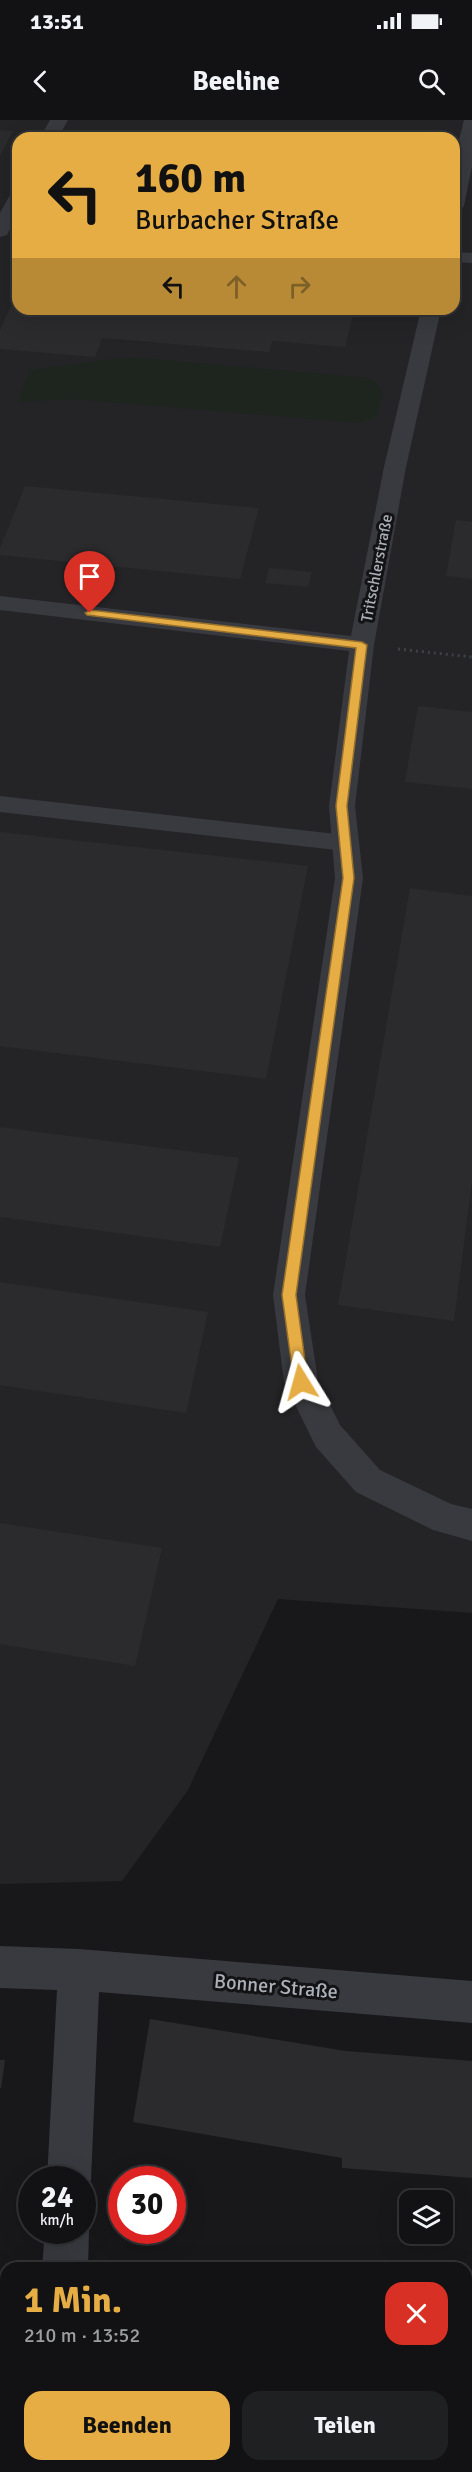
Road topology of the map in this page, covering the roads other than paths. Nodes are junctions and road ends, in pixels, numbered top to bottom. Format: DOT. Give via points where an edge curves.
graph roads {
  1 [pos="472,122"];
  2 [pos="460,178"];
  3 [pos="12,208"];
  4 [pos="0,231"];
  5 [pos="430,315"];
  6 [pos="0,603"];
  7 [pos="362,645"];
  8 [pos="0,804"];
  9 [pos="345,843"];
  10 [pos="472,1525"];
  11 [pos="0,1967"];
  12 [pos="79,1970"];
  13 [pos="472,2002"];
  14 [pos="70,2166"];
  15 [pos="66,2244"];
  16 [pos="65,2262"];
  1 -- 2 [label="street"];
  3 -- 4 [label="street"];
  5 -- 7 [label="street, Tritschlerstraße" via="395,467"];
  6 -- 7 [label="street"];
  7 -- 9 [label="street, Tritschlerstraße" via="342,806"];
  8 -- 9 [label="lane"];
  9 -- 10 [label="street, Tritschlerstraße" via="349,878 289,1295 301,1382 328,1436 368,1481 446,1519"];
  11 -- 12 [label="street, Bonner Straße"];
  12 -- 13 [label="street, Bonner Straße"];
  12 -- 14 [label="street"];
  15 -- 16 [label="street"];
}
